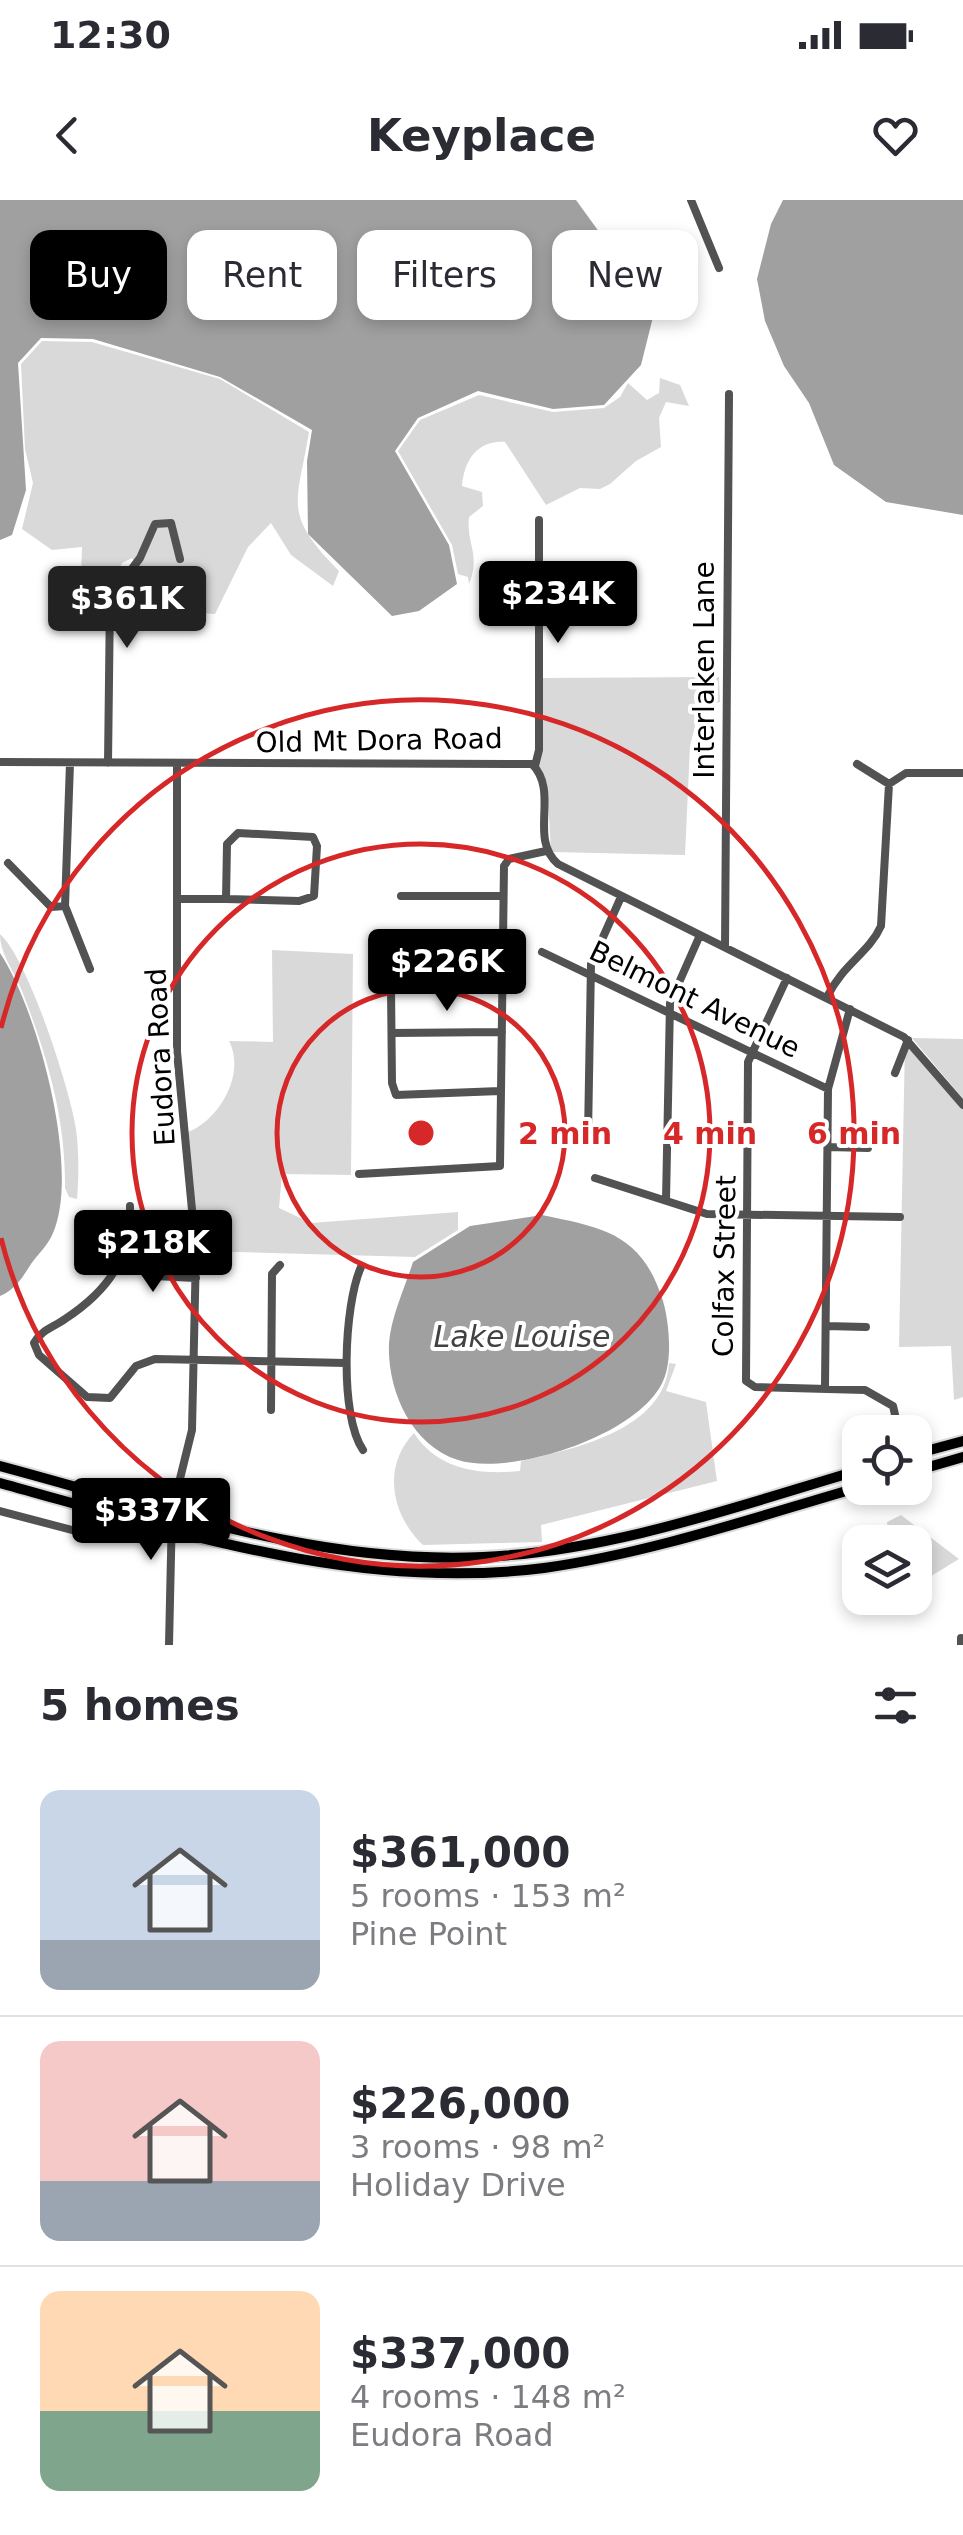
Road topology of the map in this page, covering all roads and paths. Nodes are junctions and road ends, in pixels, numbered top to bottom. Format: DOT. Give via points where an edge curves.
graph roads {
  1 [pos="691,200"];
  2 [pos="719,268"];
  3 [pos="729,394"];
  4 [pos="539,520"];
  5 [pos="180,559"];
  6 [pos="0,762"];
  7 [pos="70,763"];
  8 [pos="108,763"];
  9 [pos="178,763"];
  10 [pos="857,764"];
  11 [pos="535,766"];
  12 [pos="963,773"];
  13 [pos="888,784"];
  14 [pos="546,851"];
  15 [pos="8,863"];
  16 [pos="401,896"];
  17 [pos="502,896"];
  18 [pos="621,897"];
  19 [pos="177,899"];
  20 [pos="226,899"];
  21 [pos="65,906"];
  22 [pos="700,935"];
  23 [pos="725,947"];
  24 [pos="542,952"];
  25 [pos="90,970"];
  26 [pos="503,970"];
  27 [pos="590,973"];
  28 [pos="787,978"];
  29 [pos="827,998"];
  30 [pos="850,1009"];
  31 [pos="670,1012"];
  32 [pos="392,1032"];
  33 [pos="502,1032"];
  34 [pos="908,1040"];
  35 [pos="751,1050"];
  36 [pos="895,1072"];
  37 [pos="828,1089"];
  38 [pos="500,1091"];
  39 [pos="963,1105"];
  40 [pos="588,1134"];
  41 [pos="828,1147"];
  42 [pos="868,1148"];
  43 [pos="359,1174"];
  44 [pos="595,1178"];
  45 [pos="666,1200"];
  46 [pos="130,1206"];
  47 [pos="748,1215"];
  48 [pos="827,1216"];
  49 [pos="900,1218"];
  50 [pos="124,1260"];
  51 [pos="280,1265"];
  52 [pos="360,1268"];
  53 [pos="196,1278"];
  54 [pos="826,1326"];
  55 [pos="866,1327"];
  56 [pos="194,1361"];
  57 [pos="270,1362"];
  58 [pos="346,1364"];
  59 [pos="825,1388"];
  60 [pos="271,1410"];
  61 [pos="895,1415"];
  62 [pos="963,1441"];
  63 [pos="363,1450"];
  64 [pos="932,1450"];
  65 [pos="963,1457"];
  66 [pos="0,1466"];
  67 [pos="932,1466"];
  68 [pos="842,1475"];
  69 [pos="0,1483"];
  70 [pos="842,1492"];
  71 [pos="0,1511"];
  72 [pos="172,1512"];
  73 [pos="170,1529"];
  74 [pos="88,1534"];
  75 [pos="540,1552"];
  76 [pos="540,1568"];
  77 [pos="168,1645"];
  1 -- 2 [label="street"];
  3 -- 23 [label="street, Interlaken Lane"];
  4 -- 11 [label="street"];
  5 -- 8 [label="street" via="171,523 154,524 140,558 110,598"];
  6 -- 7 [label="street, Old Mt Dora Road"];
  7 -- 8 [label="street, Old Mt Dora Road"];
  7 -- 21 [label="street"];
  8 -- 9 [label="street, Old Mt Dora Road"];
  9 -- 11 [label="street, Old Mt Dora Road" via="512,760"];
  9 -- 19 [label="street, Eudora Road"];
  10 -- 13 [label="street"];
  11 -- 14 [label="street, Old Mt Dora Road" via="544,783"];
  12 -- 13 [label="street" via="906,773"];
  13 -- 29 [label="street" via="881,926"];
  14 -- 17 [label="street" via="507,860"];
  14 -- 18 [label="street" via="569,872"];
  15 -- 21 [label="street" via="50,907"];
  16 -- 17 [label="street"];
  17 -- 26 [label="street"];
  18 -- 22 [label="street"];
  18 -- 27 [label="street"];
  19 -- 20 [label="street"];
  19 -- 53 [label="street, Eudora Road" via="176,1052"];
  20 -- 20 [label="street" via="233,834 313,836 314,896"];
  21 -- 25 [label="street"];
  22 -- 23 [label="street"];
  22 -- 31 [label="street"];
  23 -- 28 [label="street"];
  24 -- 27 [label="street, Belmont Avenue"];
  26 -- 32 [label="street" via="398,971"];
  26 -- 33 [label="street"];
  27 -- 31 [label="street, Belmont Avenue"];
  27 -- 40 [label="street"];
  28 -- 29 [label="street"];
  28 -- 35 [label="street, Colfax Street"];
  29 -- 30 [label="street"];
  30 -- 34 [label="street"];
  30 -- 37 [label="street"];
  31 -- 35 [label="street, Belmont Avenue"];
  31 -- 45 [label="street"];
  32 -- 33 [label="street"];
  32 -- 38 [label="street" via="396,1095"];
  33 -- 38 [label="street"];
  34 -- 36 [label="street"];
  34 -- 39 [label="street"];
  35 -- 37 [label="street, Belmont Avenue"];
  35 -- 47 [label="street, Colfax Street"];
  37 -- 41 [label="street"];
  38 -- 43 [label="street" via="500,1166"];
  41 -- 42 [label="street"];
  41 -- 48 [label="street"];
  44 -- 45 [label="street"];
  45 -- 47 [label="street" via="707,1214"];
  46 -- 50 [label="street"];
  47 -- 48 [label="street"];
  47 -- 59 [label="street, Colfax Street" via="747,1382"];
  48 -- 49 [label="street"];
  48 -- 54 [label="street"];
  50 -- 53 [label="street" via="154,1276"];
  50 -- 56 [label="street" via="77,1310 39,1335 36,1351 98,1400 114,1395 141,1364"];
  51 -- 57 [label="street" via="272,1274"];
  52 -- 58 [label="street"];
  53 -- 56 [label="street, Eudora Road"];
  54 -- 55 [label="street"];
  54 -- 59 [label="street"];
  56 -- 57 [label="street"];
  56 -- 72 [label="street, Eudora Road" via="192,1430"];
  57 -- 58 [label="street"];
  57 -- 60 [label="street"];
  58 -- 63 [label="street"];
  59 -- 61 [label="street" via="878,1394"];
  62 -- 64 [label="main road"];
  65 -- 67 [label="main road"];
  66 -- 72 [label="main road"];
  68 -- 75 [label="main road" via="629,1536"];
  69 -- 73 [label="main road"];
  70 -- 76 [label="main road" via="631,1552"];
  71 -- 74 [label="street"];
  72 -- 73 [label="street, Eudora Road"];
  72 -- 75 [label="main road" via="359,1553 450,1558"];
  73 -- 76 [label="main road" via="352,1569 450,1574"];
  73 -- 77 [label="street, Eudora Road"];
  75 -- 76 [label="main road"];
}
